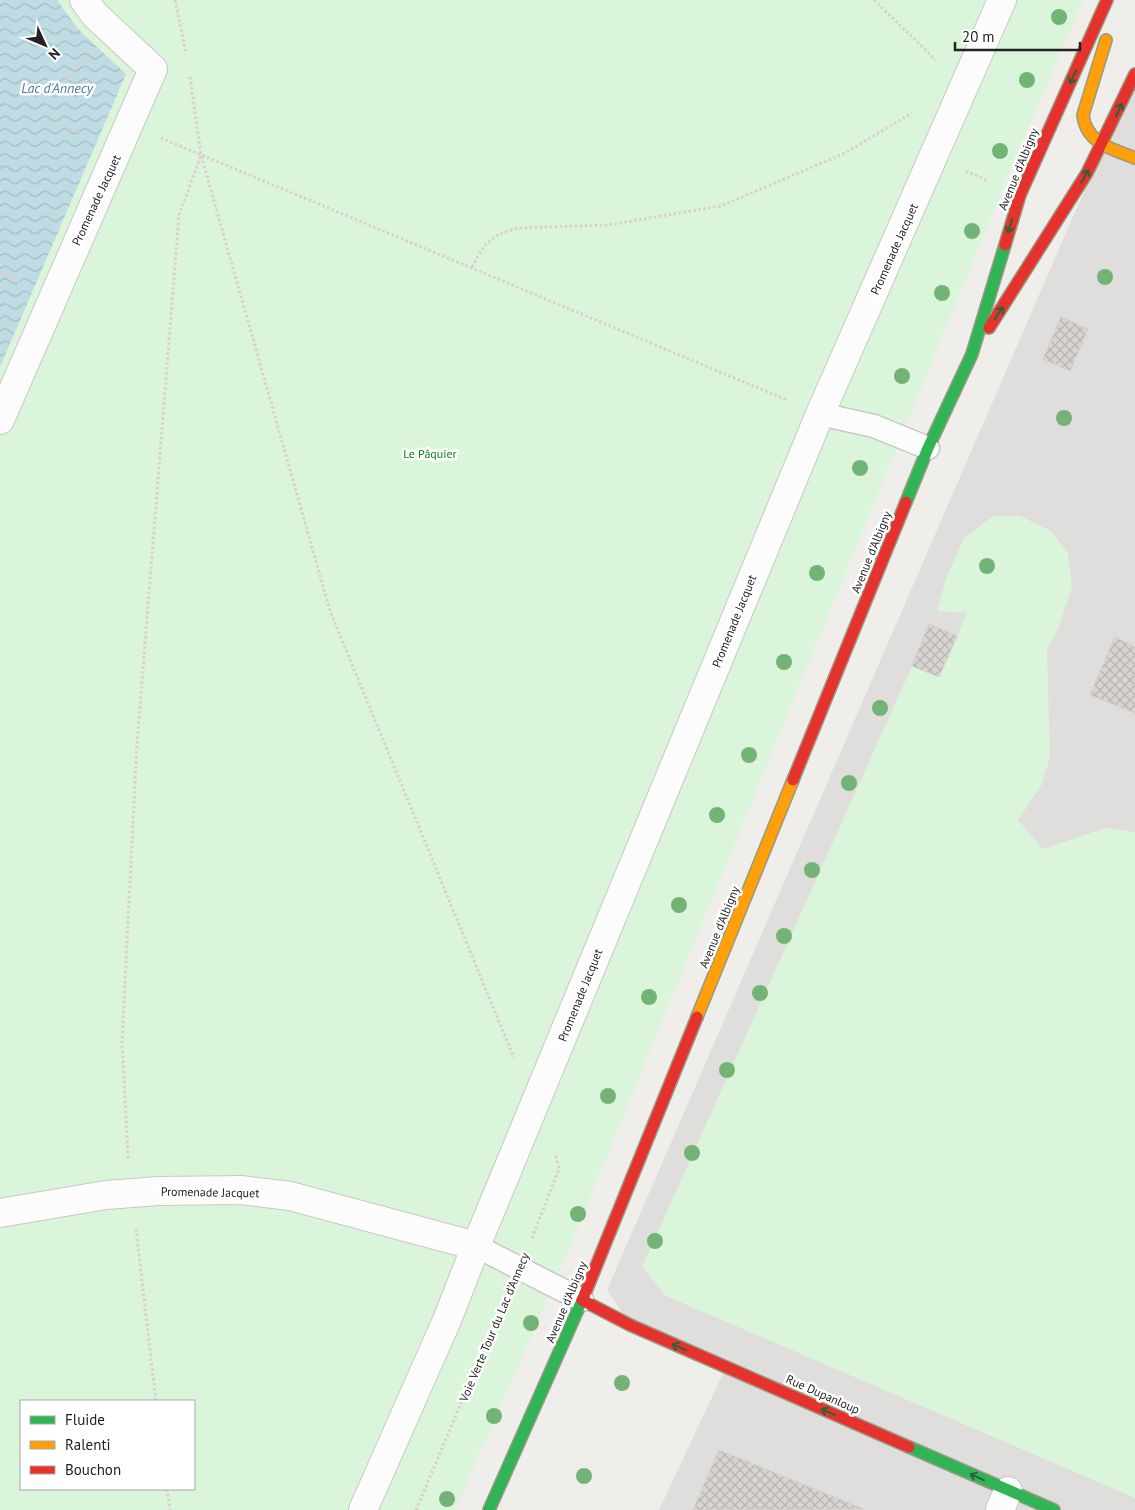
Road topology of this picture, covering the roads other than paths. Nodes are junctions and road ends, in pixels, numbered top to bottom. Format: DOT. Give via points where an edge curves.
graph roads {
  1 [pos="84,0"];
  2 [pos="1002,0"];
  3 [pos="1107,0"];
  4 [pos="1110,26"];
  5 [pos="1135,74"];
  6 [pos="1102,145"];
  7 [pos="1135,158"];
  8 [pos="972,354"];
  9 [pos="820,414"];
  10 [pos="0,420"];
  11 [pos="928,448"];
  12 [pos="0,1213"];
  13 [pos="476,1246"];
  14 [pos="582,1300"];
  15 [pos="1004,1500"];
  16 [pos="363,1510"];
  17 [pos="489,1510"];
  18 [pos="1054,1510"];
  1 -- 10 [label="street, Promenade Jacquet" via="153,69"];
  2 -- 9 [label="street, Promenade Jacquet"];
  3 -- 8 [label="main road, Avenue d'Albigny, one-way" via="1020,195"];
  4 -- 6 [label="main road" via="1082,126"];
  6 -- 5 [label="main road, Avenue d'Albigny, one-way"];
  6 -- 7 [label="main road"];
  8 -- 6 [label="main road, Avenue d'Albigny, one-way" via="1058,223"];
  8 -- 11 [label="main road, Avenue d'Albigny"];
  9 -- 11 [label="lane" via="874,426"];
  9 -- 13 [label="street, Promenade Jacquet"];
  11 -- 14 [label="main road, Avenue d'Albigny"];
  12 -- 13 [label="street, Promenade Jacquet" via="106,1195 241,1190 290,1196"];
  13 -- 14 [label="lane"];
  13 -- 16 [label="street, Promenade Jacquet" via="448,1320"];
  15 -- 14 [label="main road, Rue Dupanloup, one-way"];
  14 -- 17 [label="main road, Avenue d'Albigny"];
  15 -- 18 [label="main road, Rue Dupanloup"];
}
